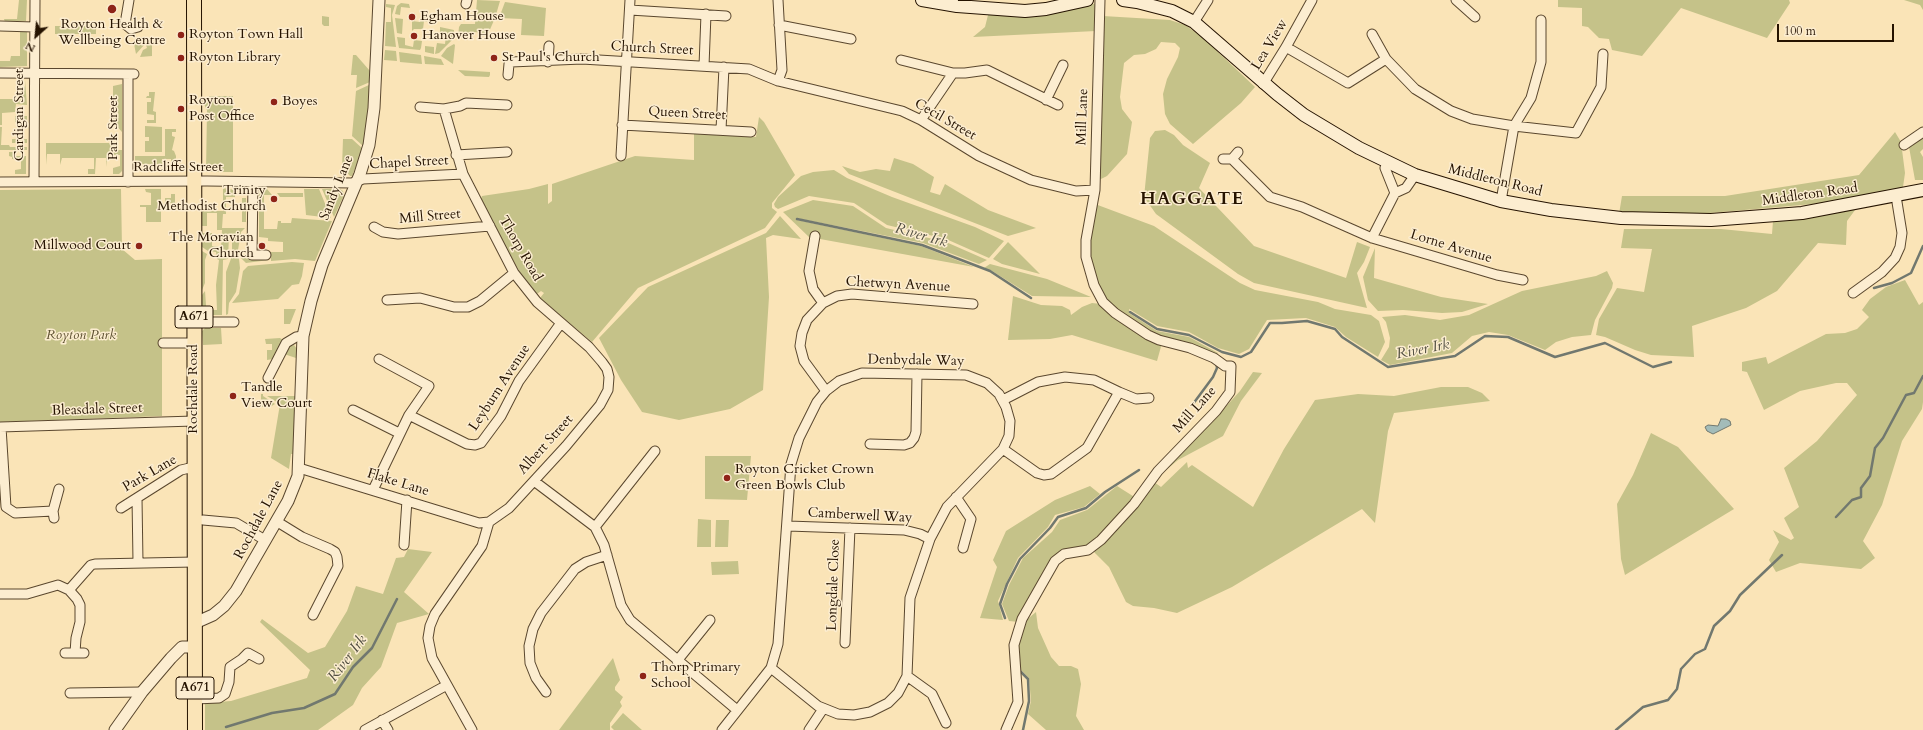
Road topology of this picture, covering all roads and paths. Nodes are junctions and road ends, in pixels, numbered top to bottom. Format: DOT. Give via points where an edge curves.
graph roads {
  1 [pos="35,0"];
  2 [pos="129,0"];
  3 [pos="194,0"];
  4 [pos="379,0"];
  5 [pos="630,0"];
  6 [pos="778,0"];
  7 [pos="925,0"];
  8 [pos="1087,0"];
  9 [pos="1100,0"];
  10 [pos="1123,0"];
  11 [pos="1208,0"];
  12 [pos="1312,0"];
  13 [pos="1456,0"];
  14 [pos="630,10"];
  15 [pos="706,14"];
  16 [pos="726,16"];
  17 [pos="1475,18"];
  18 [pos="1541,20"];
  19 [pos="1194,22"];
  20 [pos="779,25"];
  21 [pos="0,26"];
  22 [pos="34,27"];
  23 [pos="138,27"];
  24 [pos="1372,34"];
  25 [pos="851,39"];
  26 [pos="549,46"];
  27 [pos="1286,47"];
  28 [pos="1603,54"];
  29 [pos="1386,59"];
  30 [pos="901,60"];
  31 [pos="548,62"];
  32 [pos="626,62"];
  33 [pos="1063,65"];
  34 [pos="704,66"];
  35 [pos="724,67"];
  36 [pos="0,73"];
  37 [pos="34,73"];
  38 [pos="952,73"];
  39 [pos="508,75"];
  40 [pos="778,81"];
  41 [pos="1263,84"];
  42 [pos="1046,100"];
  43 [pos="507,105"];
  44 [pos="1058,105"];
  45 [pos="420,107"];
  46 [pos="444,109"];
  47 [pos="921,120"];
  48 [pos="622,125"];
  49 [pos="1514,126"];
  50 [pos="721,130"];
  51 [pos="751,132"];
  52 [pos="1923,132"];
  53 [pos="1904,145"];
  54 [pos="507,152"];
  55 [pos="456,155"];
  56 [pos="621,156"];
  57 [pos="1231,157"];
  58 [pos="1387,163"];
  59 [pos="463,174"];
  60 [pos="1415,175"];
  61 [pos="194,181"];
  62 [pos="0,182"];
  63 [pos="34,182"];
  64 [pos="128,182"];
  65 [pos="253,182"];
  66 [pos="356,182"];
  67 [pos="1095,190"];
  68 [pos="1918,191"];
  69 [pos="1395,193"];
  70 [pos="1896,196"];
  71 [pos="1501,201"];
  72 [pos="490,226"];
  73 [pos="374,227"];
  74 [pos="815,236"];
  75 [pos="1372,238"];
  76 [pos="266,255"];
  77 [pos="514,273"];
  78 [pos="1523,280"];
  79 [pos="1853,293"];
  80 [pos="387,300"];
  81 [pos="823,303"];
  82 [pos="974,304"];
  83 [pos="194,322"];
  84 [pos="234,322"];
  85 [pos="561,323"];
  86 [pos="303,336"];
  87 [pos="163,343"];
  88 [pos="194,343"];
  89 [pos="379,359"];
  90 [pos="917,374"];
  91 [pos="268,378"];
  92 [pos="609,378"];
  93 [pos="826,391"];
  94 [pos="1119,392"];
  95 [pos="1149,398"];
  96 [pos="1003,400"];
  97 [pos="353,410"];
  98 [pos="409,415"];
  99 [pos="194,422"];
  100 [pos="0,427"];
  101 [pos="399,433"];
  102 [pos="870,444"];
  103 [pos="1003,449"];
  104 [pos="655,451"];
  105 [pos="194,467"];
  106 [pos="299,468"];
  107 [pos="534,481"];
  108 [pos="59,489"];
  109 [pos="374,490"];
  110 [pos="956,497"];
  111 [pos="137,498"];
  112 [pos="407,500"];
  113 [pos="120,508"];
  114 [pos="203,520"];
  115 [pos="276,521"];
  116 [pos="489,522"];
  117 [pos="788,526"];
  118 [pos="595,527"];
  119 [pos="850,528"];
  120 [pos="930,539"];
  121 [pos="266,540"];
  122 [pos="404,545"];
  123 [pos="963,548"];
  124 [pos="607,555"];
  125 [pos="138,562"];
  126 [pos="194,562"];
  127 [pos="69,590"];
  128 [pos="0,594"];
  129 [pos="313,615"];
  130 [pos="710,620"];
  131 [pos="195,623"];
  132 [pos="845,643"];
  133 [pos="195,647"];
  134 [pos="65,653"];
  135 [pos="259,659"];
  136 [pos="677,661"];
  137 [pos="770,668"];
  138 [pos="907,676"];
  139 [pos="447,685"];
  140 [pos="142,692"];
  141 [pos="546,692"];
  142 [pos="70,693"];
  143 [pos="195,699"];
  144 [pos="823,709"];
  145 [pos="737,710"];
  146 [pos="382,720"];
  147 [pos="946,723"];
  148 [pos="115,730"];
  149 [pos="195,730"];
  150 [pos="365,730"];
  151 [pos="388,730"];
  152 [pos="472,730"];
  153 [pos="722,730"];
  154 [pos="809,730"];
  155 [pos="1006,730"];
  1 -- 22 [label="street, Cardigan Street"];
  2 -- 23 [label="street" via="125,24 131,29"];
  3 -- 61 [label="main road, Rochdale Road / A671"];
  4 -- 66 [label="street, Sandy Lane" via="372,131 365,160"];
  5 -- 14 [label="street"];
  6 -- 20 [label="street"];
  7 -- 8 [label="main road" via="972,8 1025,12"];
  9 -- 67 [label="street, Mill Lane"];
  10 -- 19 [label="main road, Middleton Road" via="1172,11"];
  11 -- 19 [label="street"];
  12 -- 27 [label="street, Lea View"];
  13 -- 17 [label="street"];
  14 -- 15 [label="street"];
  14 -- 32 [label="street"];
  15 -- 16 [label="street"];
  15 -- 34 [label="street"];
  18 -- 49 [label="street" via="1541,62 1531,98"];
  19 -- 41 [label="main road, Middleton Road"];
  20 -- 25 [label="street"];
  20 -- 40 [label="street" via="782,70"];
  21 -- 22 [label="street"];
  22 -- 37 [label="street, Cardigan Street"];
  24 -- 29 [label="street"];
  26 -- 31 [label="street"];
  27 -- 29 [label="street" via="1348,83"];
  27 -- 41 [label="street, Lea View"];
  28 -- 49 [label="street" via="1601,87 1576,133"];
  29 -- 49 [label="street" via="1415,89 1451,111 1472,119"];
  30 -- 38 [label="street"];
  31 -- 32 [label="street, Church Street" via="582,59"];
  31 -- 39 [label="street, Church Street" via="511,62"];
  32 -- 34 [label="street, Church Street"];
  32 -- 48 [label="street"];
  33 -- 42 [label="street"];
  34 -- 35 [label="street, Church Street"];
  35 -- 40 [label="street, Church Street" via="749,69"];
  35 -- 50 [label="street"];
  36 -- 37 [label="street"];
  37 -- 63 [label="street, Cardigan Street"];
  37 -- 64 [label="street, Park Street" via="131,74"];
  38 -- 42 [label="street" via="987,70"];
  38 -- 47 [label="street"];
  40 -- 47 [label="street, Cecil Street" via="884,105"];
  41 -- 58 [label="main road, Middleton Road" via="1304,115"];
  42 -- 44 [label="street"];
  43 -- 46 [label="street" via="466,103"];
  45 -- 46 [label="street"];
  46 -- 55 [label="street, Thorp Road"];
  47 -- 67 [label="street, Cecil Street" via="979,156 1031,180 1070,189"];
  48 -- 50 [label="street, Queen Street"];
  48 -- 56 [label="street"];
  49 -- 71 [label="street"];
  50 -- 51 [label="street, Queen Street"];
  52 -- 53 [label="street"];
  54 -- 55 [label="street"];
  55 -- 59 [label="street, Thorp Road"];
  57 -- 75 [label="street, Lorne Avenue" via="1270,197"];
  58 -- 60 [label="main road, Middleton Road"];
  58 -- 69 [label="street" via="1385,168"];
  59 -- 66 [label="street, Chapel Street" via="363,179"];
  59 -- 72 [label="street, Thorp Road"];
  60 -- 69 [label="street" via="1406,188"];
  60 -- 71 [label="main road, Middleton Road"];
  61 -- 64 [label="street, Radcliffe Street"];
  61 -- 65 [label="street, Radcliffe Street"];
  61 -- 83 [label="main road, Rochdale Road / A671"];
  62 -- 63 [label="street, Radcliffe Street"];
  63 -- 64 [label="street, Radcliffe Street"];
  65 -- 66 [label="street, Radcliffe Street"];
  65 -- 76 [label="street" via="252,255"];
  66 -- 86 [label="street, Sandy Lane" via="322,265"];
  67 -- 155 [label="street, Mill Lane" via="1086,240 1086,258 1094,285 1103,302 1148,335 1190,348 1214,358 1225,366 1230,366 1230,392 1216,411 1158,471 1134,504 1101,540 1088,550 1064,554 1055,561 1022,619 1014,645 1018,702"];
  68 -- 70 [label="main road, Middleton Road"];
  69 -- 75 [label="street"];
  70 -- 71 [label="main road, Middleton Road" via="1775,216 1689,221 1621,218"];
  70 -- 79 [label="street" via="1902,233 1900,247 1895,258 1882,272"];
  72 -- 73 [label="street, Mill Street" via="398,234 383,232"];
  72 -- 77 [label="street, Thorp Road"];
  74 -- 81 [label="street" via="809,271 813,289"];
  75 -- 78 [label="street, Lorne Avenue" via="1497,275"];
  77 -- 80 [label="street" via="480,301 468,307 454,307 414,297"];
  77 -- 85 [label="street, Thorp Road" via="536,302"];
  81 -- 82 [label="street, Chetwyn Avenue" via="837,296 852,294"];
  81 -- 93 [label="street, Chetwyn Avenue" via="807,320 800,346 804,361"];
  83 -- 84 [label="street"];
  83 -- 88 [label="main road, Rochdale Road / A671"];
  85 -- 92 [label="street, Thorp Road" via="590,347 607,369"];
  85 -- 98 [label="street, Leyburn Avenue" via="519,381 501,416 482,443 467,444"];
  86 -- 91 [label="street" via="296,336 286,343"];
  86 -- 106 [label="street, Rochdale Lane"];
  87 -- 88 [label="street"];
  88 -- 99 [label="main road, Rochdale Road / A671"];
  89 -- 98 [label="street" via="429,386"];
  90 -- 93 [label="street, Denbydale Way" via="862,374 846,378"];
  90 -- 96 [label="street, Denbydale Way" via="973,376 994,388"];
  90 -- 102 [label="street" via="914,438 904,445"];
  92 -- 107 [label="street, Albert Street" via="608,390 600,405"];
  93 -- 117 [label="street, Denbydale Way" via="814,407 795,451 791,470"];
  94 -- 95 [label="street" via="1136,399"];
  94 -- 96 [label="street" via="1094,380 1065,377 1038,382"];
  94 -- 103 [label="street" via="1087,448 1051,474 1037,473"];
  96 -- 103 [label="street, Denbydale Way" via="1009,414 1010,429"];
  97 -- 101 [label="street"];
  98 -- 101 [label="street"];
  99 -- 100 [label="street, Bleasdale Street"];
  99 -- 105 [label="main road, Rochdale Road / A671"];
  100 -- 108 [label="street" via="6,507 15,513 53,514"];
  101 -- 109 [label="street"];
  103 -- 110 [label="street, Denbydale Way"];
  104 -- 118 [label="street"];
  105 -- 111 [label="street, Park Lane" via="181,470"];
  105 -- 126 [label="main road, Rochdale Road / A671"];
  106 -- 109 [label="street, Flake Lane"];
  106 -- 115 [label="street, Rochdale Lane" via="293,492"];
  107 -- 116 [label="street, Albert Street" via="503,514"];
  107 -- 118 [label="street"];
  109 -- 112 [label="street, Flake Lane"];
  110 -- 120 [label="street, Denbydale Way" via="947,507"];
  110 -- 123 [label="street" via="971,519"];
  111 -- 113 [label="street, Park Lane"];
  111 -- 125 [label="street"];
  112 -- 116 [label="street, Flake Lane" via="479,523"];
  112 -- 122 [label="street"];
  114 -- 121 [label="street" via="236,523"];
  115 -- 121 [label="street, Rochdale Lane"];
  115 -- 129 [label="street" via="302,537 330,549 337,557 338,566"];
  116 -- 139 [label="street" via="482,546 438,609 430,626 430,651"];
  117 -- 119 [label="street, Camberwell Way"];
  117 -- 137 [label="street, Denbydale Way" via="778,644"];
  118 -- 124 [label="street"];
  119 -- 120 [label="street, Camberwell Way" via="904,530"];
  119 -- 132 [label="street, Longdale Close"];
  120 -- 138 [label="street, Denbydale Way" via="910,598"];
  121 -- 131 [label="street, Rochdale Lane" via="236,591 224,606 213,615"];
  124 -- 136 [label="street" via="620,605 626,616"];
  124 -- 141 [label="street" via="586,562 575,569 534,625 529,646 530,663"];
  125 -- 126 [label="street"];
  125 -- 127 [label="street" via="91,565"];
  126 -- 131 [label="main road, Rochdale Road / A671"];
  127 -- 128 [label="street" via="53,586 27,594"];
  127 -- 134 [label="street" via="80,605 80,622 76,638 79,653"];
  130 -- 136 [label="street"];
  131 -- 133 [label="main road, Rochdale Road / A671"];
  133 -- 140 [label="street" via="182,647"];
  133 -- 143 [label="main road, Rochdale Road / A671"];
  135 -- 143 [label="street" via="248,653 230,667 225,694 219,698"];
  136 -- 145 [label="street"];
  137 -- 144 [label="street, Denbydale Way"];
  137 -- 145 [label="street"];
  138 -- 144 [label="street, Denbydale Way" via="893,698 870,712 846,715"];
  138 -- 147 [label="street" via="932,694"];
  139 -- 146 [label="street"];
  139 -- 152 [label="street"];
  140 -- 142 [label="street"];
  140 -- 148 [label="street"];
  143 -- 149 [label="main road, Rochdale Road / A671"];
  144 -- 154 [label="street"];
  145 -- 153 [label="street"];
  146 -- 150 [label="street"];
  146 -- 151 [label="street"];
}
